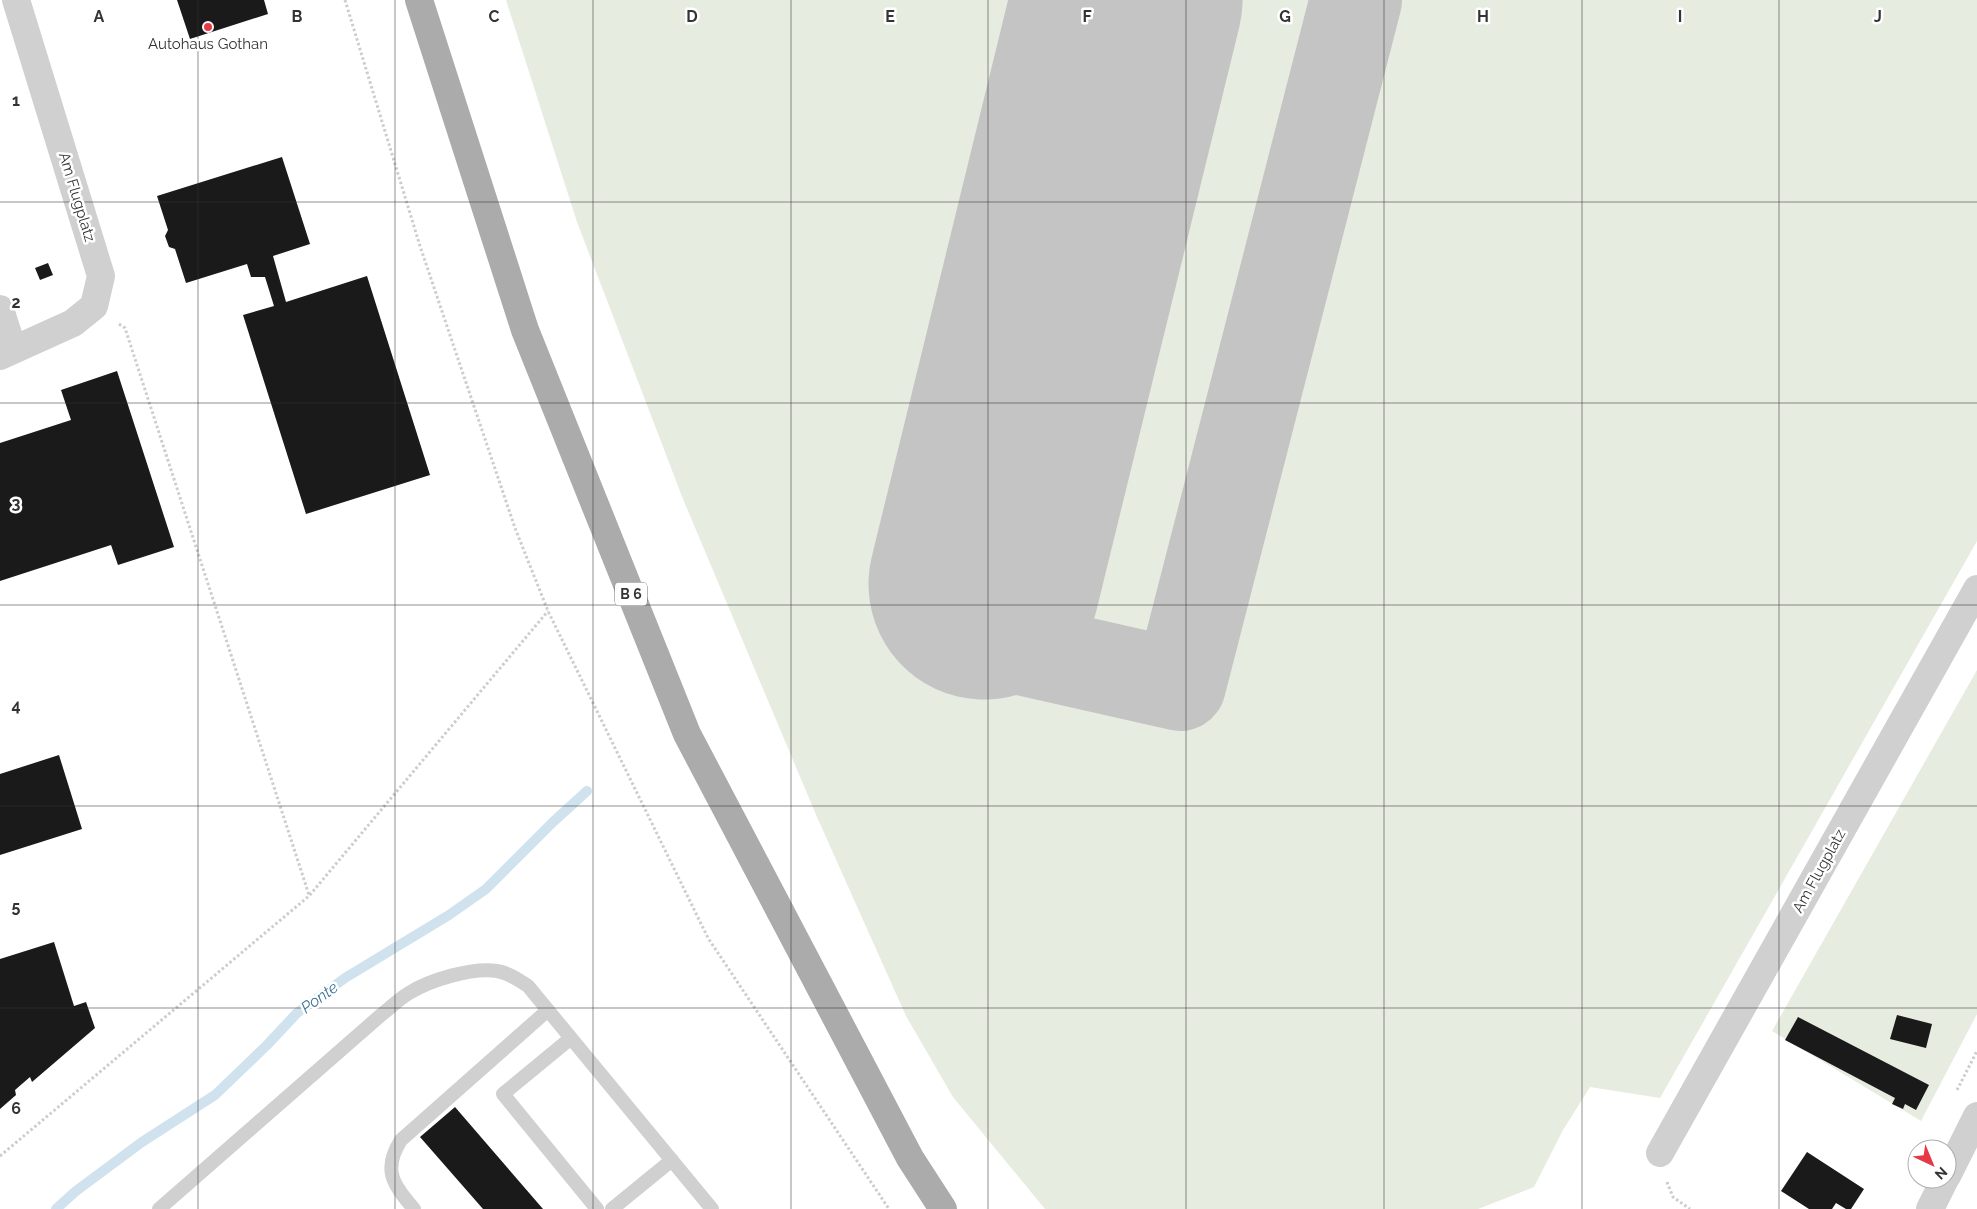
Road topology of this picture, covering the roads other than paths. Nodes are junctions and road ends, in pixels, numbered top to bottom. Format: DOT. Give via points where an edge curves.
graph roads {
  1 [pos="16,0"];
  2 [pos="419,0"];
  3 [pos="0,310"];
  4 [pos="6,353"];
  5 [pos="1977,589"];
  6 [pos="548,1010"];
  7 [pos="571,1038"];
  8 [pos="1977,1116"];
  9 [pos="1660,1153"];
  10 [pos="1957,1155"];
  11 [pos="672,1160"];
  12 [pos="1940,1189"];
  13 [pos="159,1209"];
  14 [pos="414,1209"];
  15 [pos="597,1209"];
  16 [pos="612,1209"];
  17 [pos="712,1209"];
  18 [pos="943,1209"];
  19 [pos="1930,1209"];
  1 -- 4 [label="street, Am Flugplatz" via="101,276 94,306 73,323"];
  2 -- 18 [label="main road, B 6" via="525,330 687,734 910,1158"];
  3 -- 4 [label="street"];
  5 -- 9 [label="street, Am Flugplatz"];
  6 -- 7 [label="lane"];
  6 -- 13 [label="lane" via="528,986 496,971 450,977 421,987 381,1015"];
  6 -- 14 [label="lane" via="401,1140 390,1166 394,1180"];
  7 -- 11 [label="lane"];
  7 -- 15 [label="lane" via="503,1094"];
  8 -- 10 [label="street"];
  11 -- 16 [label="lane"];
  11 -- 17 [label="lane"];
  12 -- 19 [label="street"];
}
